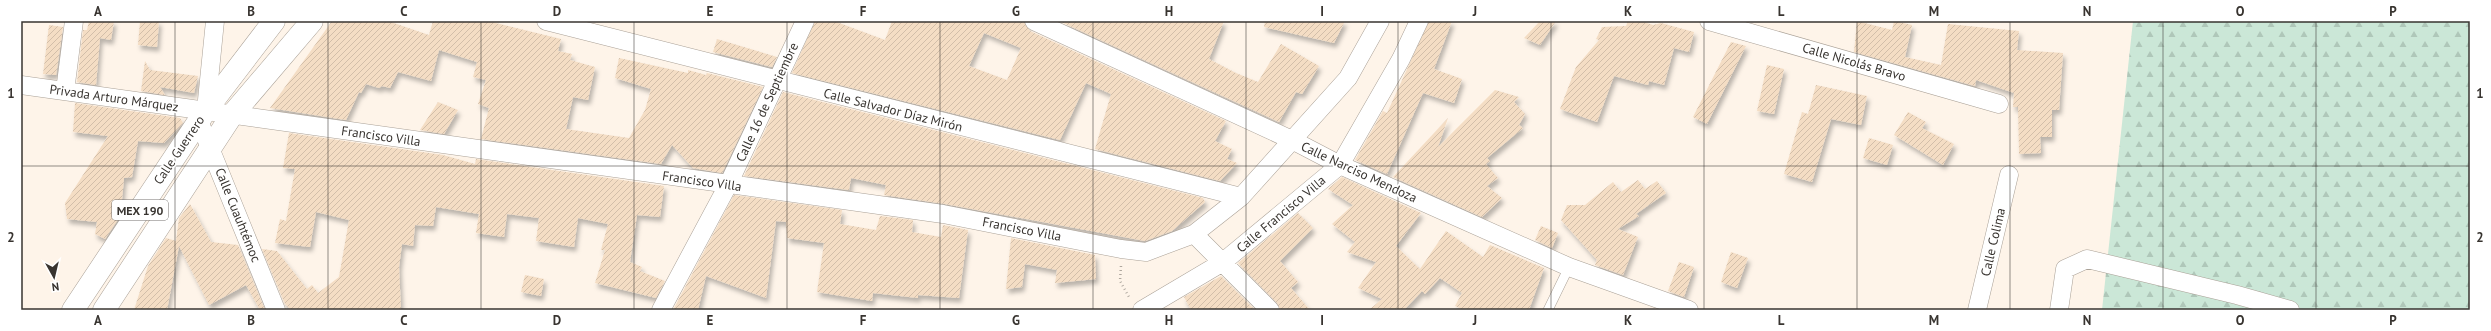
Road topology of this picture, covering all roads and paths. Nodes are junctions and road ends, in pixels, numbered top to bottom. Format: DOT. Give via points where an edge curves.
graph roads {
  1 [pos="74,21"];
  2 [pos="215,21"];
  3 [pos="274,21"];
  4 [pos="312,21"];
  5 [pos="546,21"];
  6 [pos="805,21"];
  7 [pos="1034,21"];
  8 [pos="1380,21"];
  9 [pos="1419,21"];
  10 [pos="1709,21"];
  11 [pos="777,81"];
  12 [pos="21,85"];
  13 [pos="65,91"];
  14 [pos="1999,104"];
  15 [pos="232,115"];
  16 [pos="202,116"];
  17 [pos="1294,141"];
  18 [pos="211,147"];
  19 [pos="1340,165"];
  20 [pos="2009,175"];
  21 [pos="728,185"];
  22 [pos="1241,197"];
  23 [pos="1194,234"];
  24 [pos="1122,249"];
  25 [pos="1223,262"];
  26 [pos="1569,267"];
  27 [pos="2235,302"];
  28 [pos="1136,304"];
  29 [pos="1683,309"];
  30 [pos="73,310"];
  31 [pos="104,310"];
  32 [pos="276,310"];
  33 [pos="661,310"];
  34 [pos="1270,310"];
  35 [pos="1548,310"];
  36 [pos="1977,310"];
  37 [pos="2059,310"];
  38 [pos="2290,310"];
  1 -- 13 [label="street"];
  2 -- 16 [label="street"];
  3 -- 16 [label="main road, MEX 190"];
  4 -- 15 [label="main road, MEX 190"];
  5 -- 11 [label="street, Calle Salvador Díaz Mirón"];
  6 -- 11 [label="street, Calle 16 de Septiembre"];
  7 -- 17 [label="street, Calle Narciso Mendoza"];
  8 -- 17 [label="street" via="1348,78"];
  9 -- 19 [label="street, Calle Francisco Villa" via="1401,59"];
  10 -- 14 [label="street, Calle Nicolás Bravo"];
  11 -- 21 [label="street, Calle 16 de Septiembre"];
  11 -- 22 [label="street, Calle Salvador Díaz Mirón"];
  12 -- 13 [label="street, Privada Arturo Márquez"];
  13 -- 16 [label="street, Privada Arturo Márquez"];
  15 -- 16 [label="street, Francisco Villa"];
  15 -- 18 [label="main road, Calle Guerrero / MEX 190"];
  15 -- 21 [label="street, Francisco Villa"];
  16 -- 18 [label="street, Calle Cuauhtémoc"];
  16 -- 30 [label="main road, Calle Guerrero / MEX 190"];
  17 -- 19 [label="street, Calle Narciso Mendoza"];
  17 -- 22 [label="street"];
  18 -- 31 [label="main road, Calle Guerrero / MEX 190"];
  18 -- 32 [label="street, Calle Cuauhtémoc"];
  19 -- 25 [label="street, Calle Francisco Villa"];
  19 -- 26 [label="street, Calle Narciso Mendoza"];
  20 -- 36 [label="street, Calle Colima"];
  21 -- 24 [label="street, Francisco Villa" via="943,214"];
  21 -- 33 [label="street, Calle 16 de Septiembre"];
  22 -- 23 [label="street"];
  23 -- 24 [label="street, Francisco Villa" via="1146,252"];
  23 -- 25 [label="street"];
  24 -- 28 [label="path" via="1120,281"];
  25 -- 28 [label="street, Calle Francisco Villa"];
  25 -- 34 [label="street"];
  26 -- 29 [label="street, Calle Narciso Mendoza"];
  26 -- 35 [label="lane"];
  27 -- 37 [label="street" via="2087,259 2065,269"];
  27 -- 38 [label="street"];
}
